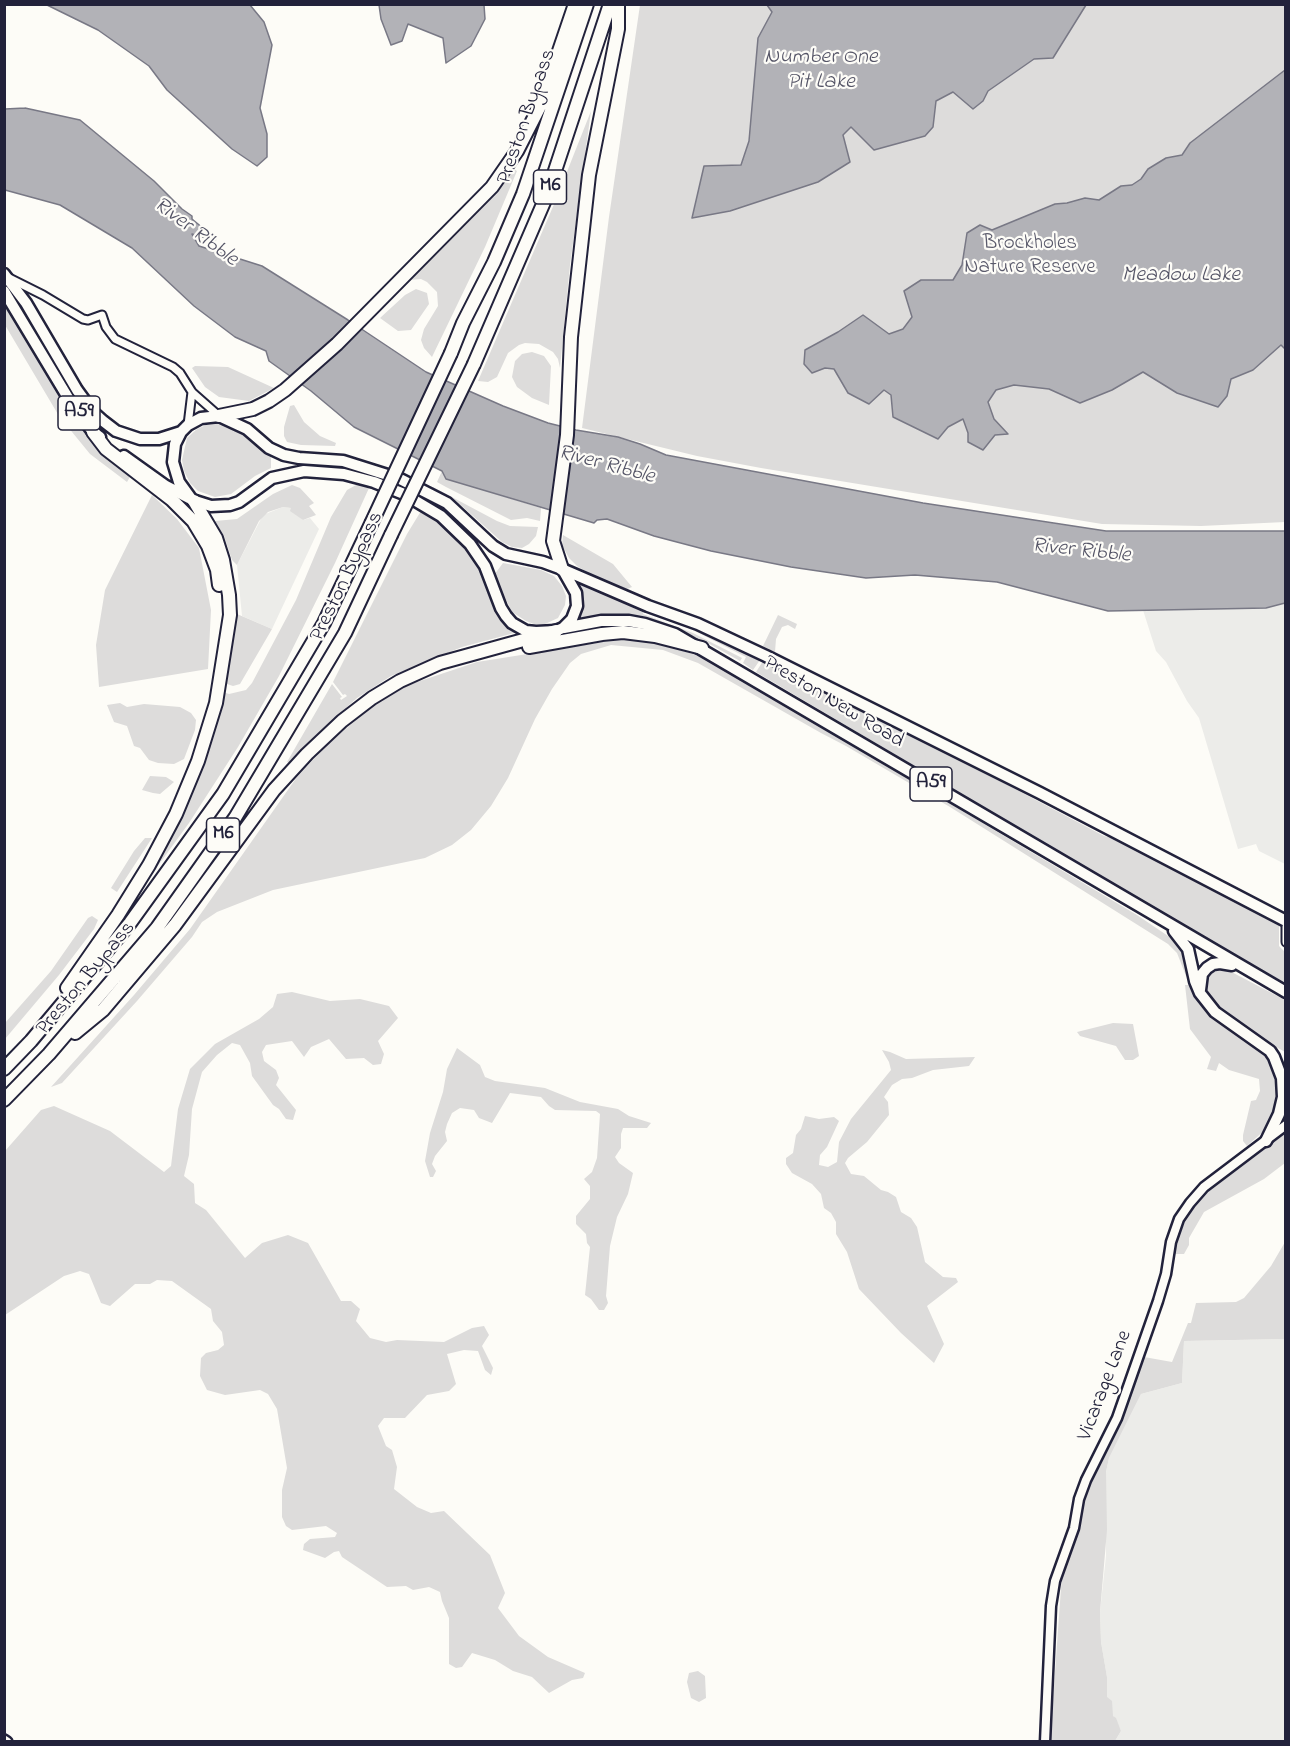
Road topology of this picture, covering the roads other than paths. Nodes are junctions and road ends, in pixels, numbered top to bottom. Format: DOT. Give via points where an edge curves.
graph roads {
  1 [pos="575,4"];
  2 [pos="587,4"];
  3 [pos="610,4"];
  4 [pos="618,4"];
  5 [pos="6,275"];
  6 [pos="4,291"];
  7 [pos="192,392"];
  8 [pos="219,415"];
  9 [pos="185,429"];
  10 [pos="93,432"];
  11 [pos="193,500"];
  12 [pos="562,569"];
  13 [pos="559,630"];
  14 [pos="226,646"];
  15 [pos="702,648"];
  16 [pos="468,654"];
  17 [pos="1154,916"];
  18 [pos="1286,921"];
  19 [pos="1286,927"];
  20 [pos="1286,942"];
  21 [pos="1246,970"];
  22 [pos="1286,992"];
  23 [pos="1200,993"];
  24 [pos="31,1041"];
  25 [pos="1270,1051"];
  26 [pos="49,1054"];
  27 [pos="1286,1058"];
  28 [pos="4,1069"];
  29 [pos="4,1100"];
  30 [pos="1286,1125"];
  31 [pos="1266,1141"];
  32 [pos="1045,1742"];
  1 -- 8 [label="highway" via="527,134 479,201 285,390 245,411"];
  2 -- 24 [label="highway, Preston Bypass / M6, bridge" via="523,194 324,623 223,794 130,923"];
  3 -- 26 [label="highway, Preston Bypass / M6, bridge" via="547,195 474,364 345,633 235,818 157,928"];
  4 -- 12 [label="highway" via="618,29 589,175 571,337 560,498 554,532"];
  5 -- 7 [label="street" via="83,319 102,315 115,339 172,367"];
  5 -- 9 [label="highway, A59" via="76,390 103,421 116,431 140,439 159,439"];
  6 -- 10 [label="highway, A59" via="64,392"];
  7 -- 8 [label="street"];
  7 -- 9 [label="street"];
  8 -- 9 [label="highway" via="201,418"];
  8 -- 12 [label="highway, Preston New Road" via="238,423 284,455 343,461 400,479 447,503 500,551"];
  9 -- 11 [label="highway" via="175,444 173,462 179,482"];
  10 -- 11 [label="highway, A59" via="166,486"];
  10 -- 14 [label="highway" via="106,449 183,510 201,534 217,570"];
  11 -- 13 [label="highway, Preston New Road" via="211,506 230,505 272,478 304,471 344,474 391,488 429,508 462,534 482,560 501,608 512,622 526,631"];
  11 -- 14 [label="highway" via="213,529 223,560 230,615"];
  12 -- 13 [label="highway" via="578,599 574,613"];
  12 -- 18 [label="highway, Preston New Road / A59" via="766,656"];
  13 -- 15 [label="highway, Preston New Road / A59" via="601,621 629,621 675,634"];
  13 -- 16 [label="highway"];
  14 -- 24 [label="highway" via="216,703 176,814 118,915"];
  15 -- 16 [label="highway" via="623,632"];
  15 -- 17 [label="highway, Preston New Road / A59"];
  16 -- 26 [label="highway" via="420,672 372,698 307,754 274,790 176,925 103,1010"];
  17 -- 21 [label="highway, Preston New Road / A59"];
  17 -- 23 [label="highway" via="1188,949"];
  19 -- 20 [label="street"];
  21 -- 22 [label="highway, Preston New Road / A59"];
  21 -- 23 [label="highway" via="1213,964 1202,974"];
  23 -- 25 [label="highway" via="1215,1012"];
  24 -- 28 [label="highway, Preston Bypass / M6"];
  25 -- 27 [label="highway"];
  25 -- 31 [label="highway" via="1282,1078 1284,1097"];
  26 -- 29 [label="highway, Preston Bypass / M6"];
  30 -- 31 [label="street, Vicarage Lane"];
  31 -- 32 [label="street, Vicarage Lane" via="1204,1187 1179,1220 1158,1301 1117,1418 1086,1480 1074,1528 1054,1581"];
}
